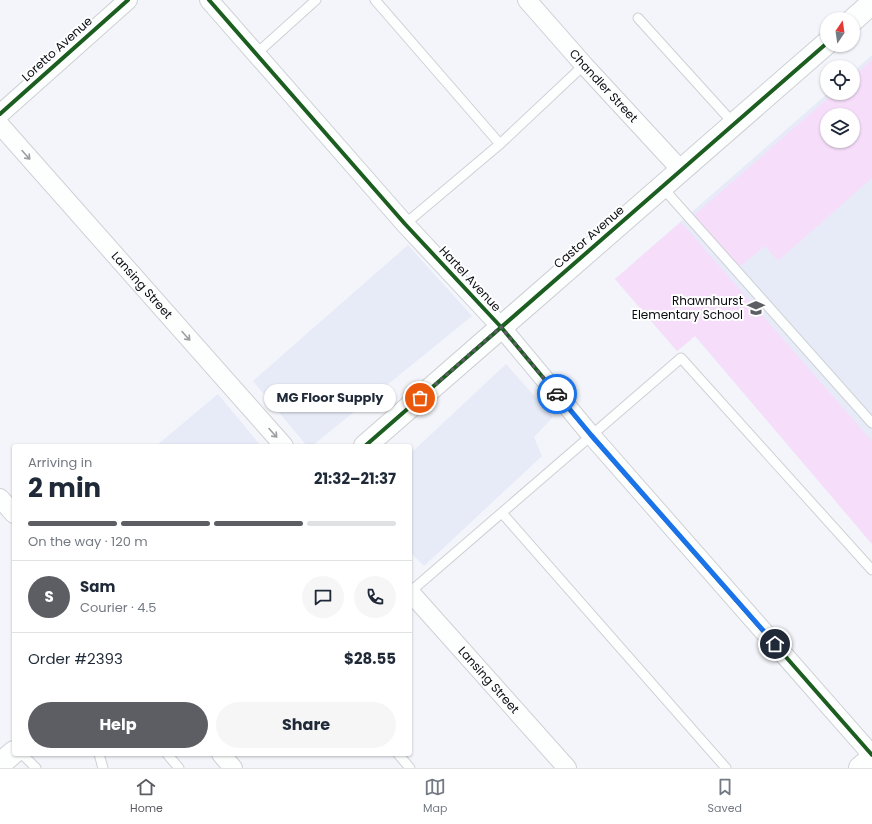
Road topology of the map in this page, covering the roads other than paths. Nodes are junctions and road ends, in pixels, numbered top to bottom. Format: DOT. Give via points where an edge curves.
graph roads {
  1 [pos="128,0"];
  2 [pos="209,0"];
  3 [pos="316,0"];
  4 [pos="374,0"];
  5 [pos="527,0"];
  6 [pos="638,18"];
  7 [pos="820,49"];
  8 [pos="256,54"];
  9 [pos="584,65"];
  10 [pos="0,114"];
  11 [pos="734,124"];
  12 [pos="0,126"];
  13 [pos="500,144"];
  14 [pos="681,170"];
  15 [pos="662,187"];
  16 [pos="406,224"];
  17 [pos="501,327"];
  18 [pos="872,423"];
  19 [pos="591,435"];
  20 [pos="282,444"];
  21 [pos="367,444"];
  22 [pos="0,498"];
  23 [pos="12,512"];
  24 [pos="502,513"];
  25 [pos="872,570"];
  26 [pos="412,590"];
  27 [pos="412,594"];
  28 [pos="12,754"];
  29 [pos="872,755"];
  30 [pos="24,756"];
  31 [pos="100,756"];
  32 [pos="169,756"];
  33 [pos="400,756"];
  34 [pos="872,758"];
  35 [pos="0,764"];
  36 [pos="36,768"];
  37 [pos="103,768"];
  38 [pos="179,768"];
  39 [pos="410,768"];
  40 [pos="567,768"];
  41 [pos="726,768"];
  42 [pos="860,768"];
  1 -- 10 [label="street, Loretto Avenue"];
  2 -- 8 [label="street, Hartel Avenue"];
  3 -- 8 [label="lane"];
  4 -- 13 [label="lane"];
  5 -- 9 [label="street, Chandler Street"];
  6 -- 11 [label="lane"];
  7 -- 11 [label="main road, Castor Avenue"];
  8 -- 16 [label="street, Hartel Avenue"];
  9 -- 13 [label="lane"];
  9 -- 14 [label="street, Chandler Street"];
  11 -- 14 [label="main road, Castor Avenue"];
  12 -- 20 [label="street, Lansing Street, one-way"];
  13 -- 16 [label="lane"];
  14 -- 15 [label="main road, Castor Avenue"];
  15 -- 17 [label="main road, Castor Avenue"];
  15 -- 18 [label="lane"];
  16 -- 17 [label="street, Hartel Avenue"];
  17 -- 19 [label="street, Hartel Avenue"];
  17 -- 21 [label="main road, Castor Avenue"];
  19 -- 24 [label="lane"];
  19 -- 25 [label="lane" via="681,358"];
  19 -- 29 [label="street, Hartel Avenue"];
  22 -- 23 [label="street"];
  24 -- 26 [label="lane"];
  24 -- 41 [label="lane"];
  27 -- 40 [label="street, Lansing Street"];
  28 -- 35 [label="main road"];
  30 -- 36 [label="lane"];
  31 -- 37 [label="lane"];
  32 -- 38 [label="lane"];
  33 -- 39 [label="lane"];
  34 -- 42 [label="main road"];
}
